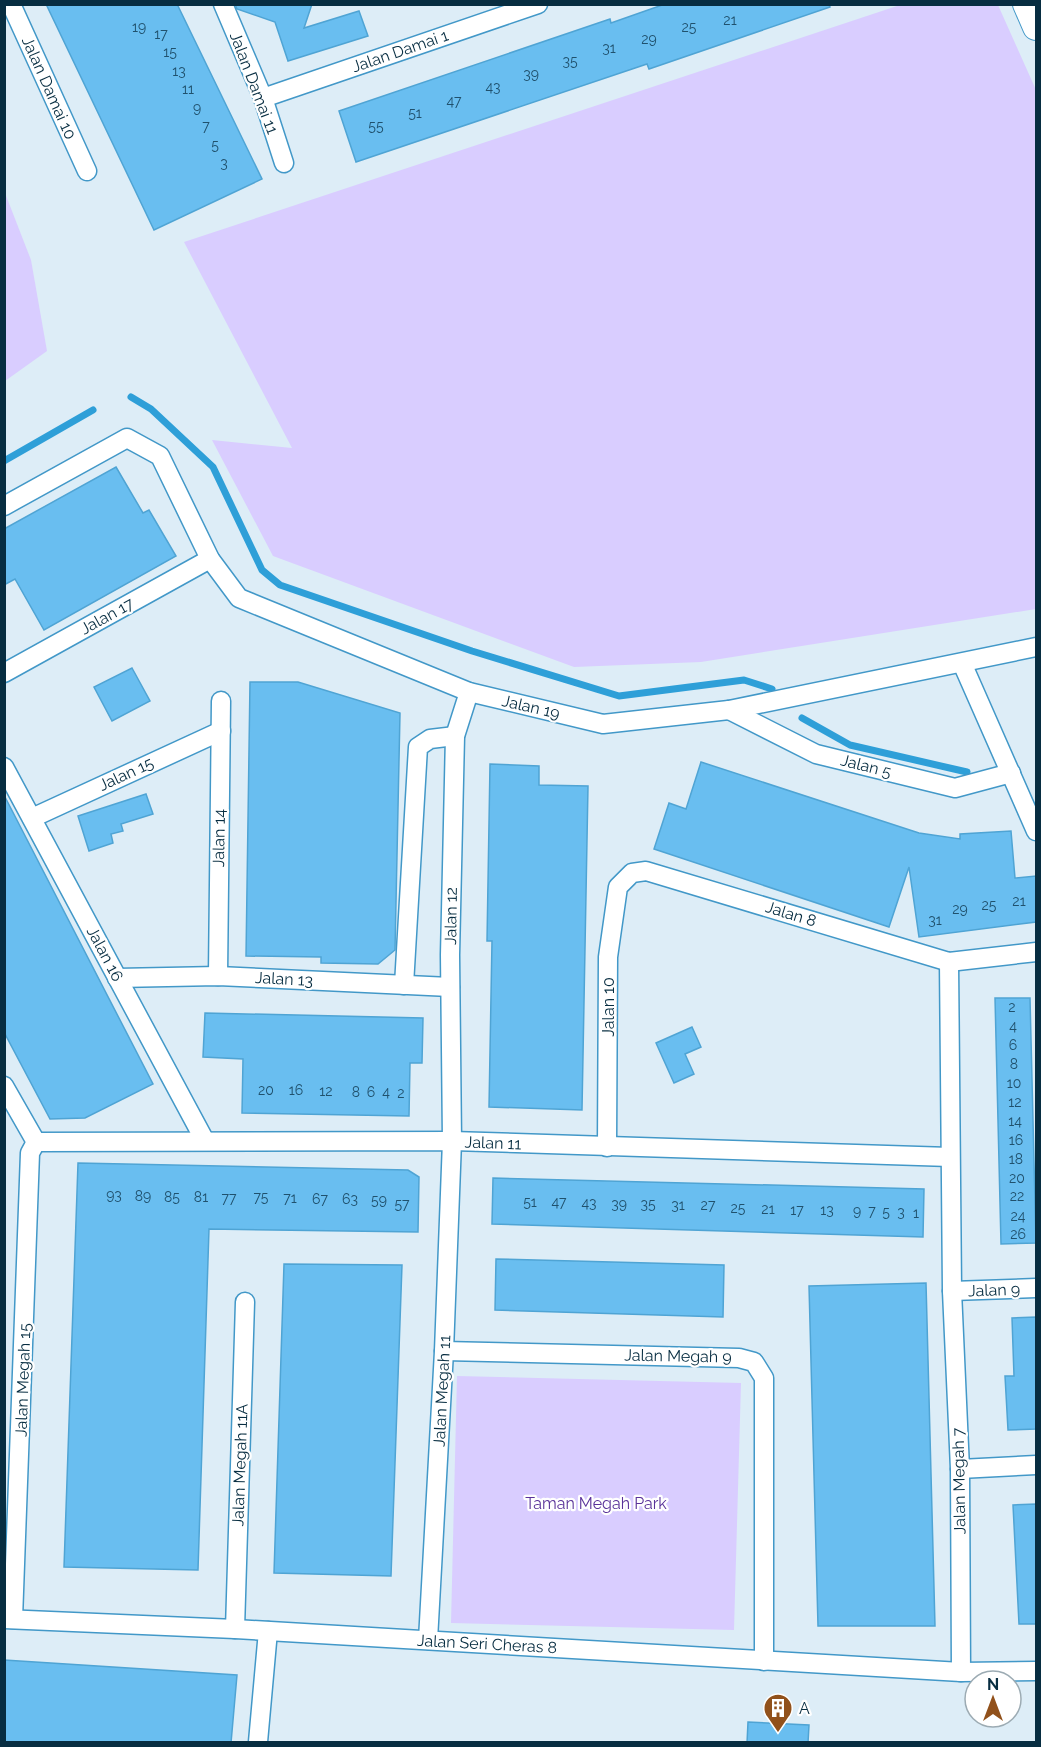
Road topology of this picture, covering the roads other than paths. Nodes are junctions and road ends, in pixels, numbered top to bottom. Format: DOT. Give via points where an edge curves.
graph roads {
  1 [pos="11,4"];
  2 [pos="223,4"];
  3 [pos="538,4"];
  4 [pos="1026,4"];
  5 [pos="1036,27"];
  6 [pos="262,99"];
  7 [pos="284,163"];
  8 [pos="87,171"];
  9 [pos="4,506"];
  10 [pos="210,559"];
  11 [pos="1036,647"];
  12 [pos="962,663"];
  13 [pos="4,673"];
  14 [pos="469,692"];
  15 [pos="221,701"];
  16 [pos="729,710"];
  17 [pos="221,731"];
  18 [pos="455,736"];
  19 [pos="4,767"];
  20 [pos="1011,773"];
  21 [pos="32,818"];
  22 [pos="1036,831"];
  23 [pos="632,873"];
  24 [pos="1036,952"];
  25 [pos="949,962"];
  26 [pos="218,976"];
  27 [pos="117,978"];
  28 [pos="404,985"];
  29 [pos="450,987"];
  30 [pos="4,1086"];
  31 [pos="204,1141"];
  32 [pos="452,1141"];
  33 [pos="36,1142"];
  34 [pos="607,1147"];
  35 [pos="950,1157"];
  36 [pos="1036,1288"];
  37 [pos="952,1291"];
  38 [pos="245,1302"];
  39 [pos="444,1351"];
  40 [pos="1036,1465"];
  41 [pos="960,1468"];
  42 [pos="9,1619"];
  43 [pos="235,1629"];
  44 [pos="268,1631"];
  45 [pos="428,1640"];
  46 [pos="764,1661"];
  47 [pos="1036,1671"];
  48 [pos="961,1672"];
  49 [pos="258,1743"];
  1 -- 8 [label="street, Jalan Damai 10"];
  2 -- 6 [label="street, Jalan Damai 11"];
  3 -- 6 [label="street, Jalan Damai 1"];
  4 -- 5 [label="street"];
  6 -- 7 [label="street, Jalan Damai 11"];
  9 -- 10 [label="street, Jalan 19" via="127,438 160,456"];
  10 -- 13 [label="street, Jalan 17"];
  10 -- 14 [label="street, Jalan 19" via="239,598"];
  11 -- 12 [label="street, Jalan 19"];
  12 -- 16 [label="street, Jalan 19"];
  12 -- 20 [label="street"];
  14 -- 16 [label="street, Jalan 19" via="603,724"];
  14 -- 18 [label="street, Jalan 12"];
  15 -- 17 [label="street, Jalan 14"];
  16 -- 20 [label="street, Jalan 5" via="816,754 955,788"];
  17 -- 21 [label="street, Jalan 15"];
  17 -- 26 [label="street, Jalan 14"];
  18 -- 28 [label="street" via="430,739 418,747"];
  18 -- 29 [label="street, Jalan 12"];
  19 -- 21 [label="street, Jalan 16"];
  20 -- 22 [label="street"];
  21 -- 27 [label="street, Jalan 16"];
  23 -- 25 [label="street, Jalan 8" via="646,871"];
  23 -- 34 [label="street, Jalan 10" via="618,887 608,957"];
  24 -- 25 [label="street, Jalan 8"];
  25 -- 35 [label="street"];
  26 -- 27 [label="street, Jalan 13"];
  26 -- 28 [label="street, Jalan 13"];
  27 -- 31 [label="street, Jalan 16"];
  28 -- 29 [label="street, Jalan 13"];
  29 -- 32 [label="street, Jalan 12"];
  30 -- 33 [label="street"];
  31 -- 32 [label="street, Jalan 11"];
  31 -- 33 [label="street, Jalan 11"];
  32 -- 34 [label="street, Jalan 11"];
  32 -- 39 [label="street, Jalan Megah 11"];
  33 -- 42 [label="street, Jalan Megah 15" via="30,1153"];
  34 -- 35 [label="street, Jalan 11"];
  35 -- 37 [label="street"];
  36 -- 37 [label="street, Jalan 9"];
  37 -- 41 [label="street, Jalan Megah 7"];
  38 -- 43 [label="street, Jalan Megah 11A"];
  39 -- 45 [label="street, Jalan Megah 11"];
  39 -- 46 [label="street, Jalan Megah 9" via="740,1358 754,1362 764,1378"];
  40 -- 41 [label="street"];
  41 -- 48 [label="street, Jalan Megah 7"];
  42 -- 43 [label="street, Jalan Seri Cheras 8"];
  43 -- 44 [label="street, Jalan Seri Cheras 8"];
  44 -- 45 [label="street, Jalan Seri Cheras 8"];
  44 -- 49 [label="street"];
  45 -- 46 [label="street, Jalan Seri Cheras 8"];
  46 -- 48 [label="street, Jalan Seri Cheras 8"];
  47 -- 48 [label="street, Jalan Seri Cheras 8"];
}
